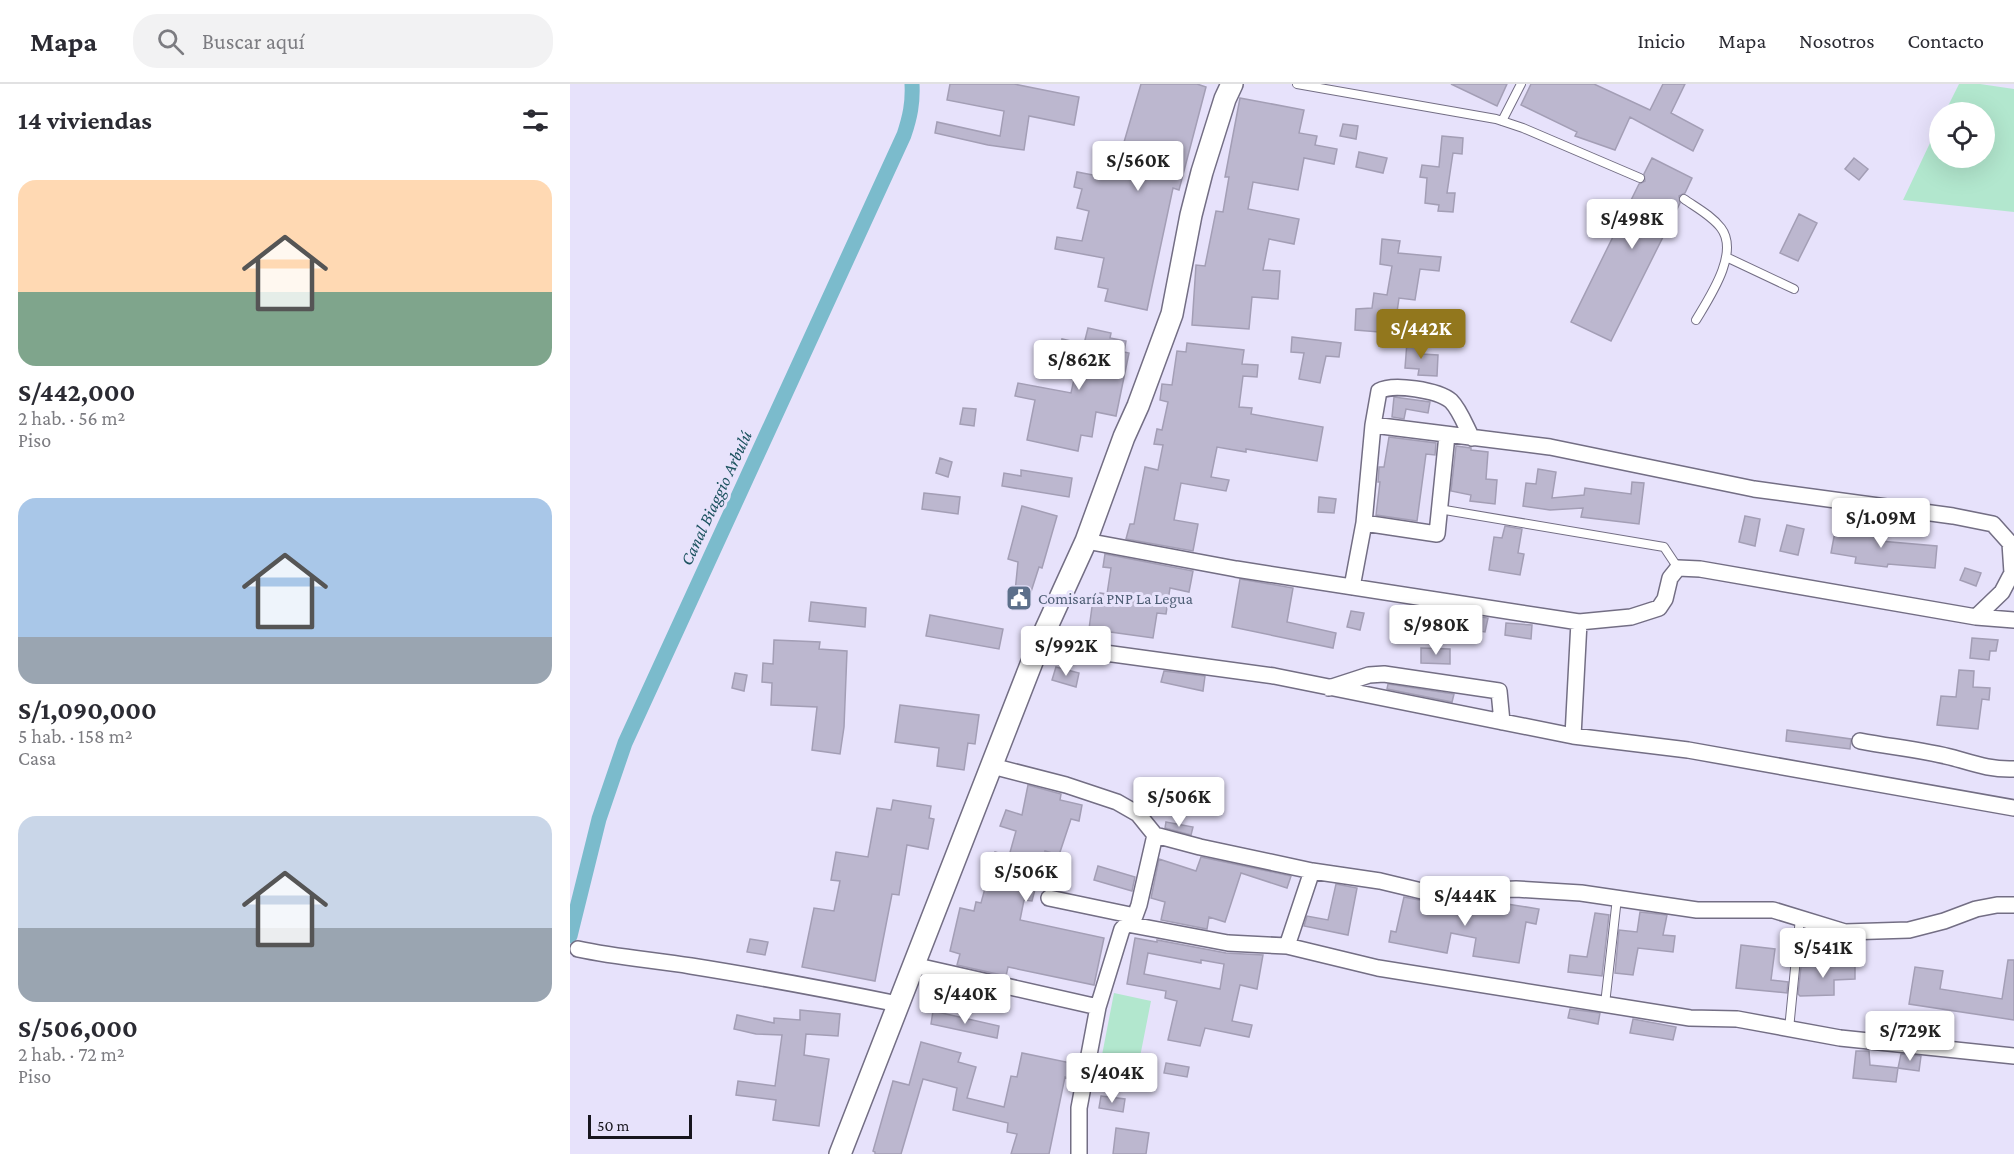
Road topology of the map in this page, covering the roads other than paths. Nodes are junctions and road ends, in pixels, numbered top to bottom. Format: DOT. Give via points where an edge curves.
graph roads {
  1 [pos="1232,84"];
  2 [pos="1297,84"];
  3 [pos="1521,84"];
  4 [pos="1502,121"];
  5 [pos="1640,178"];
  6 [pos="1684,199"];
  7 [pos="1726,257"];
  8 [pos="1794,289"];
  9 [pos="1696,320"];
  10 [pos="1373,425"];
  11 [pos="1447,435"];
  12 [pos="1472,438"];
  13 [pos="1439,509"];
  14 [pos="1364,523"];
  15 [pos="1086,541"];
  16 [pos="1678,568"];
  17 [pos="1352,587"];
  18 [pos="1976,617"];
  19 [pos="2014,620"];
  20 [pos="1579,622"];
  21 [pos="1039,644"];
  22 [pos="1329,688"];
  23 [pos="1502,722"];
  24 [pos="1573,736"];
  25 [pos="1860,741"];
  26 [pos="992,766"];
  27 [pos="2014,769"];
  28 [pos="2014,808"];
  29 [pos="1155,835"];
  30 [pos="1312,871"];
  31 [pos="1049,898"];
  32 [pos="1617,898"];
  33 [pos="2014,905"];
  34 [pos="1800,918"];
  35 [pos="1131,920"];
  36 [pos="1287,946"];
  37 [pos="578,949"];
  38 [pos="913,965"];
  39 [pos="898,1004"];
  40 [pos="1605,1004"];
  41 [pos="1098,1007"];
  42 [pos="1789,1029"];
  43 [pos="2014,1056"];
  44 [pos="840,1154"];
  45 [pos="1078,1154"];
  1 -- 15 [label="main road" via="1202,172 1172,314"];
  2 -- 4 [label="lane"];
  3 -- 4 [label="lane"];
  4 -- 5 [label="lane"];
  6 -- 7 [label="lane" via="1723,230"];
  7 -- 8 [label="lane"];
  7 -- 9 [label="lane" via="1719,279"];
  10 -- 11 [label="street"];
  10 -- 12 [label="street" via="1379,391 1402,387 1433,393 1452,402"];
  10 -- 14 [label="street"];
  11 -- 12 [label="street"];
  11 -- 13 [label="street"];
  12 -- 18 [label="street" via="1550,447 1754,489 1993,525 2010,543 2012,573 2002,592"];
  13 -- 14 [label="street" via="1437,534"];
  13 -- 16 [label="lane" via="1664,547"];
  14 -- 17 [label="street"];
  15 -- 17 [label="street"];
  15 -- 21 [label="main road"];
  16 -- 18 [label="street"];
  16 -- 20 [label="street" via="1659,608 1631,617"];
  17 -- 20 [label="street"];
  18 -- 19 [label="street"];
  20 -- 24 [label="street"];
  21 -- 22 [label="street" via="1274,676"];
  21 -- 26 [label="main road"];
  22 -- 23 [label="street"];
  22 -- 23 [label="street" via="1384,674 1499,691"];
  23 -- 24 [label="street"];
  24 -- 28 [label="street" via="1688,750"];
  25 -- 27 [label="street" via="1998,770"];
  26 -- 29 [label="street" via="1117,802 1138,814"];
  26 -- 38 [label="main road"];
  29 -- 30 [label="street"];
  29 -- 35 [label="street" via="1139,905"];
  30 -- 32 [label="street" via="1380,880 1430,893 1516,889"];
  30 -- 36 [label="street"];
  31 -- 35 [label="street"];
  32 -- 34 [label="street" via="1697,910 1773,910"];
  32 -- 40 [label="lane"];
  33 -- 34 [label="street" via="1976,909 1909,930 1845,933"];
  34 -- 42 [label="lane"];
  35 -- 36 [label="street" via="1228,943"];
  35 -- 41 [label="street" via="1122,929"];
  36 -- 40 [label="street" via="1378,968"];
  37 -- 39 [label="street"];
  38 -- 39 [label="main road"];
  38 -- 41 [label="street"];
  39 -- 44 [label="main road"];
  40 -- 42 [label="street"];
  41 -- 45 [label="street" via="1078,1108"];
  42 -- 43 [label="street"];
}
